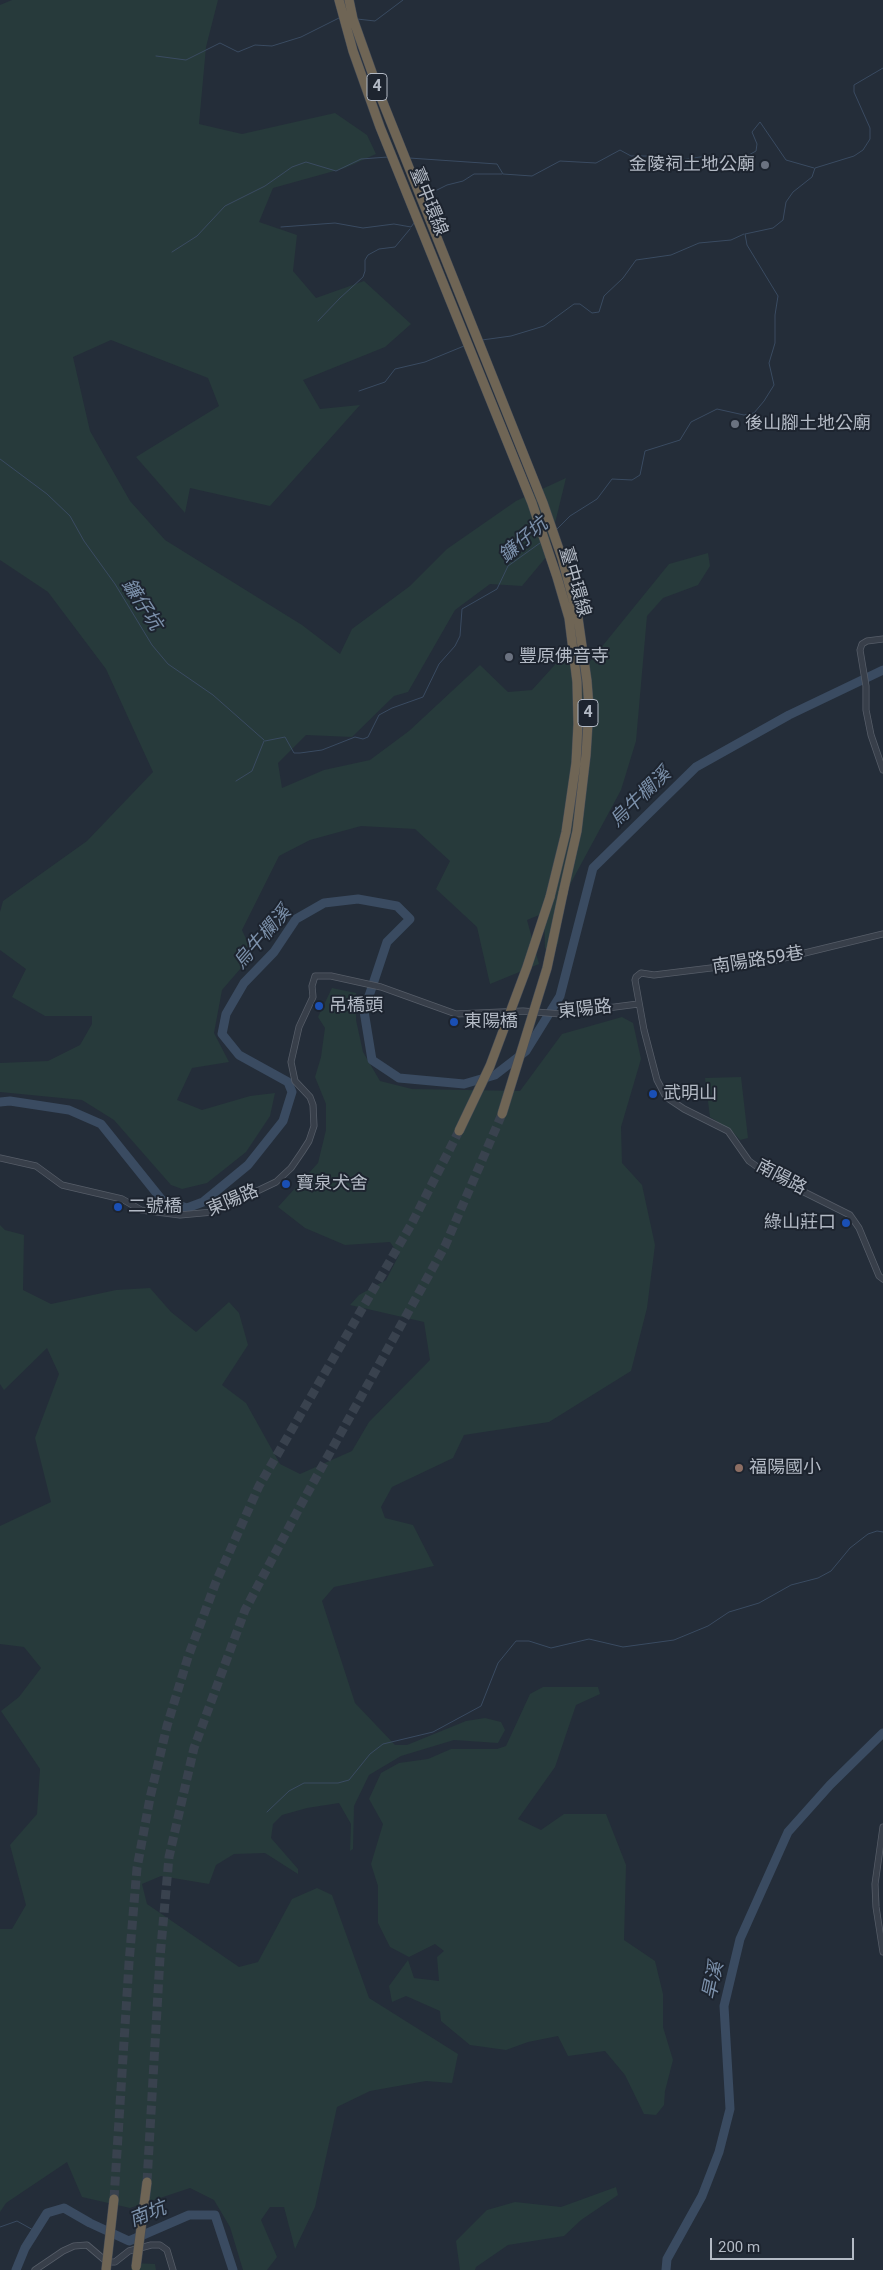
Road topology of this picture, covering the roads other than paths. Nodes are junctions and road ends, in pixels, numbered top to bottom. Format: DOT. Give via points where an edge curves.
graph roads {
  1 [pos="339,0"];
  2 [pos="349,0"];
  3 [pos="883,639"];
  4 [pos="883,770"];
  5 [pos="883,934"];
  6 [pos="636,980"];
  7 [pos="638,1004"];
  8 [pos="502,1114"];
  9 [pos="459,1131"];
  10 [pos="0,1158"];
  11 [pos="883,1278"];
  12 [pos="883,1826"];
  13 [pos="883,1952"];
  14 [pos="147,2182"];
  15 [pos="114,2199"];
  16 [pos="136,2267"];
  17 [pos="35,2270"];
  18 [pos="106,2270"];
  19 [pos="173,2270"];
  1 -- 9 [label="highway, 臺中環線 / 4, bridge" via="342,17 392,157 544,540 569,618 577,682 576,764 566,832 550,897 490,1066"];
  2 -- 8 [label="highway, 臺中環線 / 4, bridge" via="405,158 553,533 578,618 587,681 586,755 578,822 547,968"];
  3 -- 4 [label="street" via="868,641 860,650 866,710"];
  5 -- 6 [label="street, 南陽路59巷" via="776,960 654,975 642,973"];
  6 -- 7 [label="street, 南陽路"];
  7 -- 10 [label="street, 東陽路" via="570,1013 456,1014 381,987 332,976 315,976 312,979 314,997 299,1027 291,1062 295,1081 313,1105 314,1126 309,1141 291,1168 276,1182 213,1212 200,1215 155,1213 122,1199 62,1185 36,1166"];
  7 -- 11 [label="street, 南陽路" via="657,1080 666,1096 728,1131 749,1161 766,1173 850,1215 859,1228 879,1276"];
  12 -- 13 [label="street" via="875,1884"];
  14 -- 16 [label="highway, bridge"];
  15 -- 18 [label="highway, bridge"];
  17 -- 19 [label="street" via="74,2246 86,2245 107,2262 115,2262 129,2251 150,2244 167,2250"];
}
